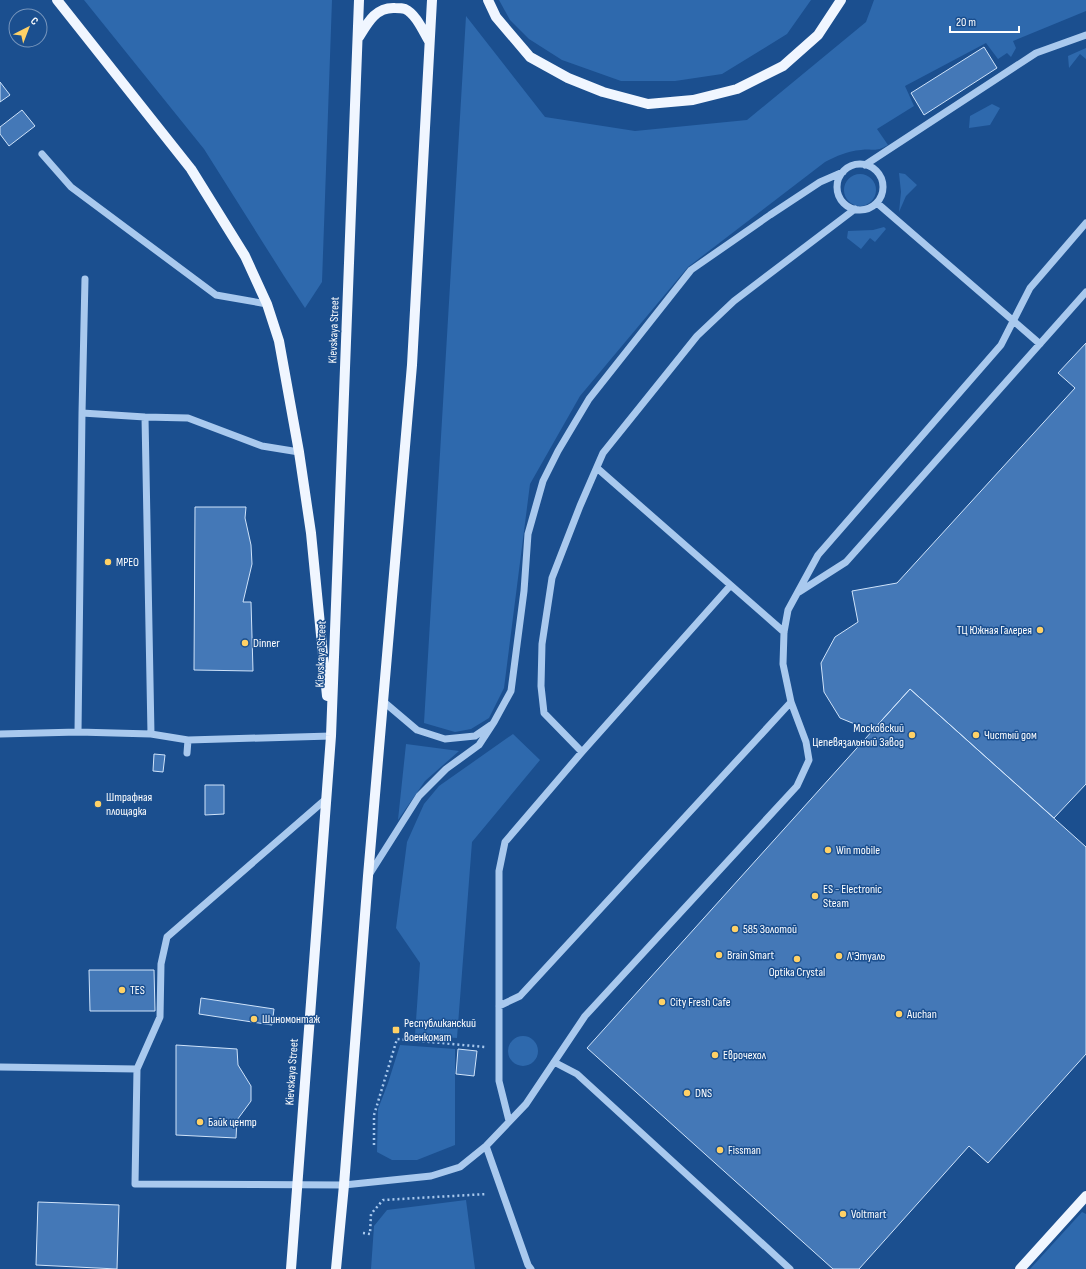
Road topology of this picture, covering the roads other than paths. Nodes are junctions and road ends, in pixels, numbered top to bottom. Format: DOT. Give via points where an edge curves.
graph roads {
  1 [pos="57,0"];
  2 [pos="359,0"];
  3 [pos="432,0"];
  4 [pos="488,0"];
  5 [pos="841,0"];
  6 [pos="1086,34"];
  7 [pos="358,38"];
  8 [pos="429,41"];
  9 [pos="42,154"];
  10 [pos="865,165"];
  11 [pos="843,172"];
  12 [pos="877,203"];
  13 [pos="855,210"];
  14 [pos="1086,223"];
  15 [pos="85,279"];
  16 [pos="1086,292"];
  17 [pos="267,304"];
  18 [pos="1013,321"];
  19 [pos="1040,344"];
  20 [pos="82,413"];
  21 [pos="145,417"];
  22 [pos="299,452"];
  23 [pos="597,468"];
  24 [pos="730,586"];
  25 [pos="797,594"];
  26 [pos="784,632"];
  27 [pos="384,702"];
  28 [pos="791,702"];
  29 [pos="494,722"];
  30 [pos="78,732"];
  31 [pos="0,734"];
  32 [pos="151,734"];
  33 [pos="331,736"];
  34 [pos="188,740"];
  35 [pos="582,752"];
  36 [pos="187,753"];
  37 [pos="326,799"];
  38 [pos="368,876"];
  39 [pos="499,1006"];
  40 [pos="554,1062"];
  41 [pos="0,1067"];
  42 [pos="136,1069"];
  43 [pos="509,1121"];
  44 [pos="486,1146"];
  45 [pos="297,1183"];
  46 [pos="344,1185"];
  47 [pos="1086,1197"];
  48 [pos="292,1269"];
  49 [pos="336,1269"];
  50 [pos="531,1269"];
  51 [pos="790,1269"];
  52 [pos="1020,1269"];
  1 -- 17 [label="main road" via="191,169 245,256"];
  2 -- 7 [label="main road, Kievskaya Street"];
  3 -- 8 [label="main road"];
  4 -- 5 [label="main road" via="496,17 530,57 568,78 603,92 648,104 693,100 737,89 783,66 818,35"];
  6 -- 10 [label="street" via="1036,53"];
  7 -- 8 [label="main road" via="379,11 404,8 415,18"];
  7 -- 33 [label="main road, Kievskaya Street"];
  8 -- 27 [label="main road" via="412,365"];
  9 -- 17 [label="street" via="71,187 216,295"];
  10 -- 11 [label="street" via="857,164"];
  10 -- 12 [label="street" via="877,171 883,183 883,190"];
  11 -- 13 [label="street" via="837,184 838,191 840,197"];
  11 -- 29 [label="street" via="820,182 691,270 589,398 543,481 528,534 524,591 511,691"];
  12 -- 13 [label="street" via="863,210"];
  12 -- 18 [label="street"];
  13 -- 23 [label="street" via="734,301 697,336 603,452"];
  14 -- 18 [label="street" via="1030,288"];
  15 -- 20 [label="street"];
  16 -- 19 [label="street"];
  17 -- 22 [label="main road" via="279,341"];
  18 -- 19 [label="street"];
  18 -- 25 [label="street" via="1001,345 818,555"];
  19 -- 25 [label="street" via="846,562"];
  20 -- 21 [label="street"];
  20 -- 30 [label="street"];
  21 -- 22 [label="street" via="188,418 262,446"];
  21 -- 32 [label="street"];
  22 -- 33 [label="main road" via="311,533"];
  23 -- 24 [label="street"];
  23 -- 35 [label="street" via="552,578 542,644 541,686 544,713"];
  24 -- 26 [label="street"];
  24 -- 35 [label="street"];
  25 -- 26 [label="street" via="788,610"];
  26 -- 28 [label="street" via="783,664"];
  27 -- 29 [label="street" via="417,730 445,739 475,736"];
  27 -- 38 [label="main road"];
  28 -- 39 [label="street" via="520,996"];
  28 -- 40 [label="street" via="806,742 809,760 797,786 585,1016"];
  29 -- 38 [label="street" via="479,745 446,770 419,796"];
  30 -- 31 [label="street"];
  30 -- 32 [label="street"];
  32 -- 34 [label="street"];
  33 -- 34 [label="street"];
  33 -- 37 [label="main road, Kievskaya Street"];
  34 -- 36 [label="street"];
  35 -- 39 [label="street" via="505,842 499,871"];
  37 -- 42 [label="street" via="167,937 161,964 160,1017"];
  37 -- 45 [label="main road, Kievskaya Street"];
  38 -- 46 [label="main road"];
  39 -- 43 [label="street" via="499,1081"];
  40 -- 43 [label="street" via="526,1104"];
  40 -- 51 [label="street" via="577,1074"];
  41 -- 42 [label="street"];
  42 -- 45 [label="street" via="135,1184"];
  43 -- 44 [label="street"];
  44 -- 46 [label="street" via="460,1167 431,1176"];
  44 -- 50 [label="street"];
  45 -- 46 [label="street"];
  45 -- 48 [label="main road, Kievskaya Street"];
  46 -- 49 [label="main road"];
  47 -- 52 [label="main road"];
}
